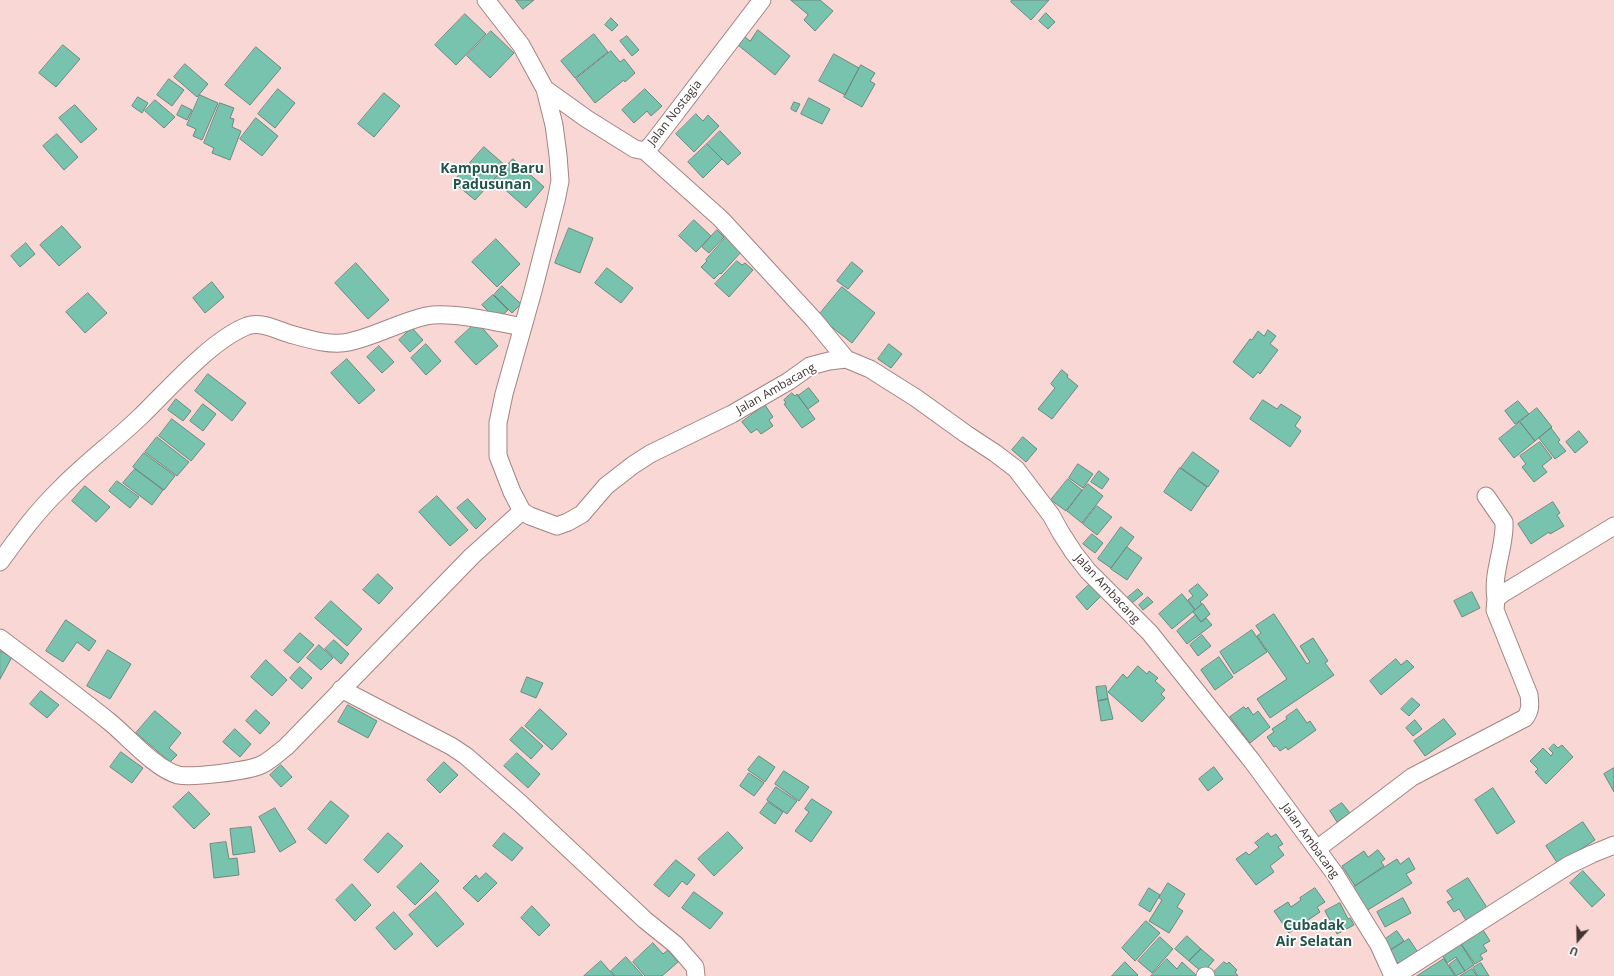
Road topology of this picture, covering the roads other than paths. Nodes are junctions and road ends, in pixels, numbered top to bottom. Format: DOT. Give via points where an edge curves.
graph roads {
  1 [pos="486,0"];
  2 [pos="762,0"];
  3 [pos="545,89"];
  4 [pos="645,151"];
  5 [pos="523,327"];
  6 [pos="846,359"];
  7 [pos="1486,496"];
  8 [pos="522,511"];
  9 [pos="1614,526"];
  10 [pos="0,562"];
  11 [pos="1496,599"];
  12 [pos="0,638"];
  13 [pos="341,689"];
  14 [pos="1614,845"];
  15 [pos="1317,849"];
  16 [pos="696,976"];
  17 [pos="1394,976"];
  1 -- 3 [label="street" via="521,45"];
  2 -- 4 [label="street, Jalan Nostagia"];
  3 -- 4 [label="street, Jalan Nostagia" via="635,149"];
  3 -- 5 [label="street" via="554,125 560,181"];
  4 -- 6 [label="street" via="721,219 814,320"];
  5 -- 8 [label="street" via="498,423 498,456"];
  5 -- 10 [label="street" via="444,314 412,320 369,336 332,344 265,325 249,325 217,344 61,488 31,520"];
  6 -- 8 [label="street, Jalan Ambacang" via="810,366 732,414 650,454 606,486 582,514 568,522 557,526"];
  6 -- 15 [label="street, Jalan Ambacang" via="870,369 916,398 1016,469 1051,515 1074,553 1150,633 1252,761"];
  7 -- 11 [label="street" via="1504,522 1495,576"];
  8 -- 13 [label="street" via="472,556"];
  9 -- 11 [label="street"];
  11 -- 15 [label="street" via="1495,610 1529,695 1530,707 1525,718 1412,777"];
  12 -- 13 [label="street" via="90,706 162,768 176,775 191,777 261,765 286,747"];
  13 -- 16 [label="street" via="466,756 645,920 676,945 695,966"];
  14 -- 17 [label="street" via="1569,865"];
  15 -- 17 [label="street, Jalan Ambacang" via="1379,946"];
}
